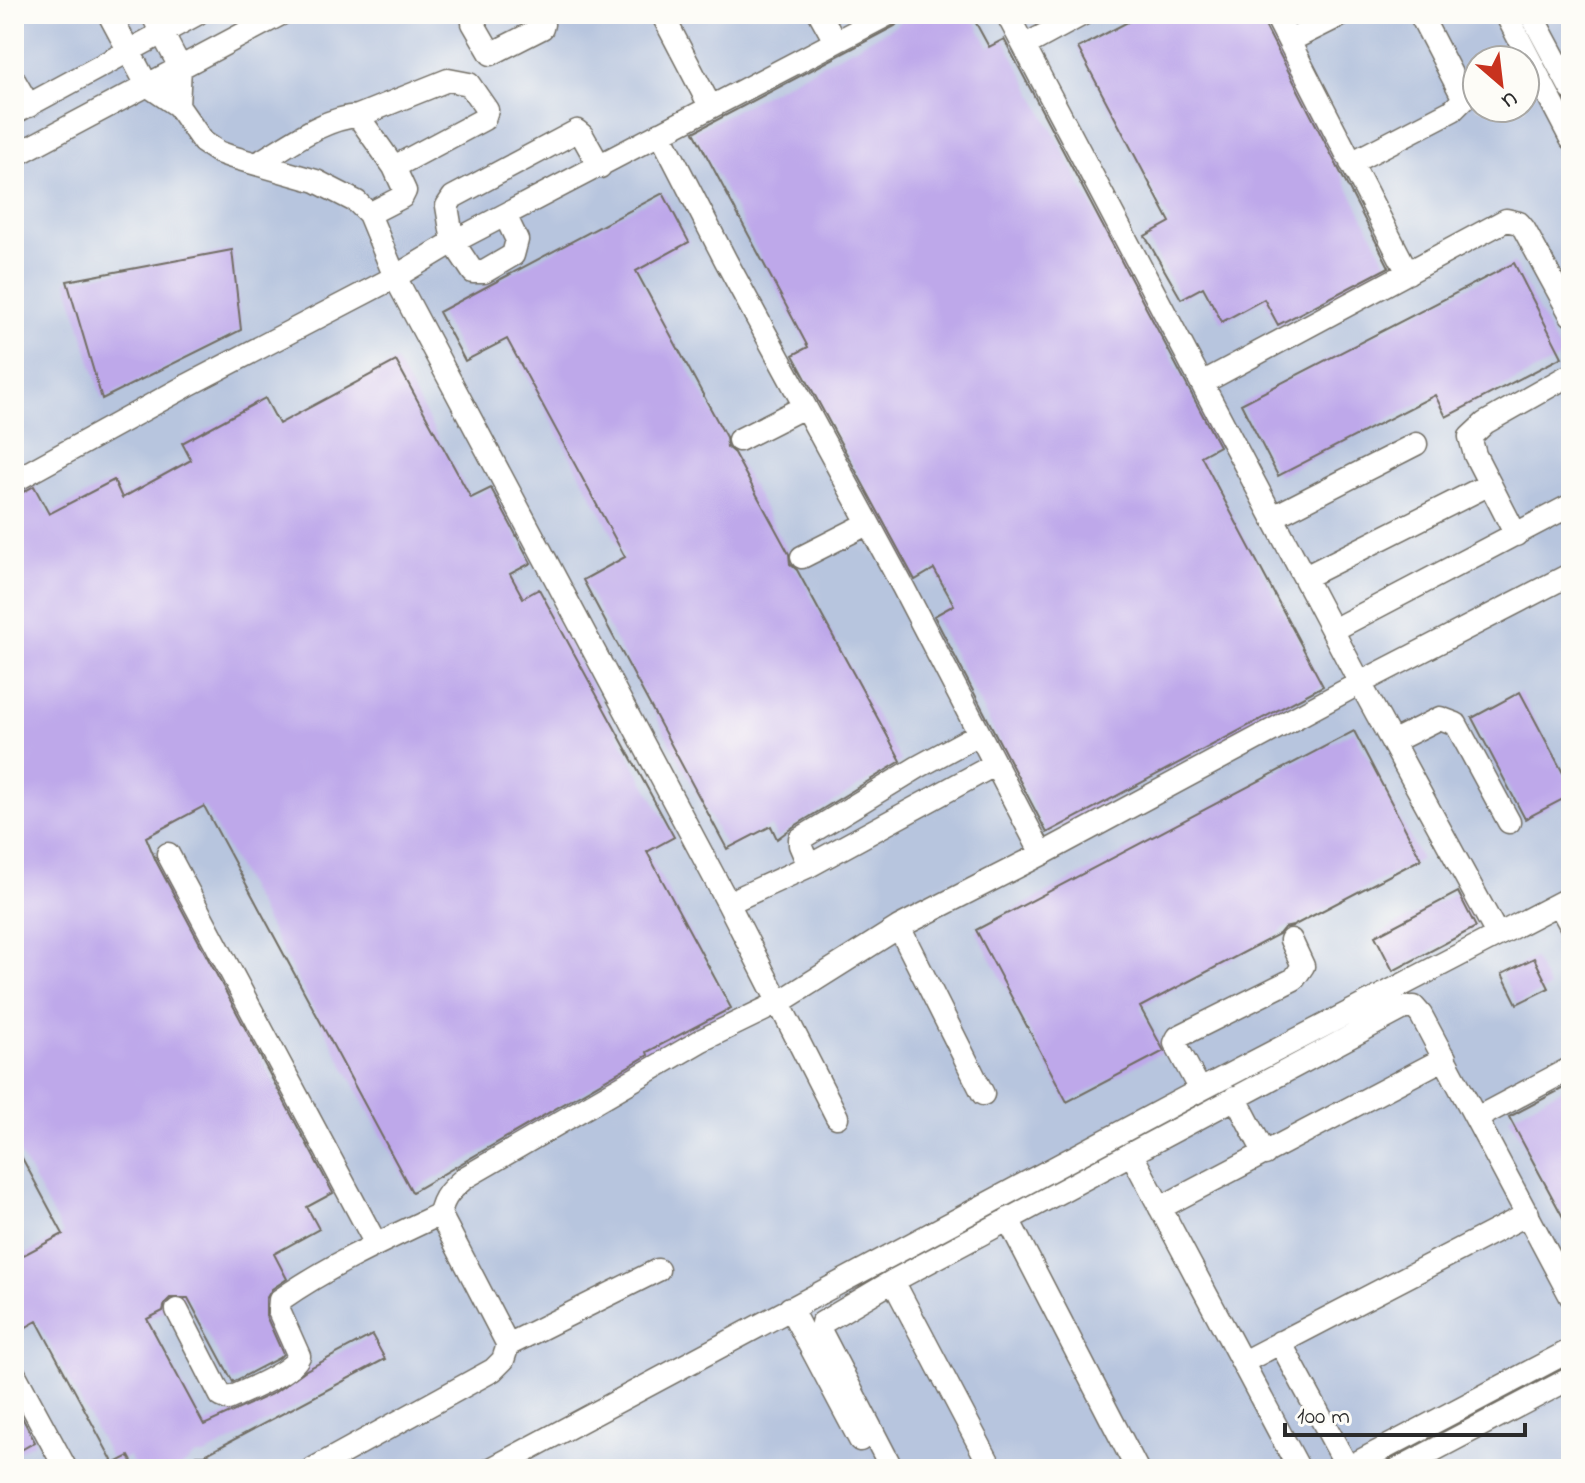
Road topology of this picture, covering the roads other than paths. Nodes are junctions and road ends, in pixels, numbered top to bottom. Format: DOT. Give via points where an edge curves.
graph roads {
  1 [pos="109,14"];
  2 [pos="197,14"];
  3 [pos="281,14"];
  4 [pos="478,14"];
  5 [pos="538,14"];
  6 [pos="662,14"];
  7 [pos="820,14"];
  8 [pos="889,14"];
  9 [pos="1007,14"];
  10 [pos="1083,14"];
  11 [pos="1275,14"];
  12 [pos="1343,14"];
  13 [pos="1420,14"];
  14 [pos="1506,14"];
  15 [pos="1531,14"];
  16 [pos="157,23"];
  17 [pos="835,41"];
  18 [pos="1289,41"];
  19 [pos="1024,46"];
  20 [pos="129,50"];
  21 [pos="180,67"];
  22 [pos="14,80"];
  23 [pos="147,85"];
  24 [pos="1571,89"];
  25 [pos="178,106"];
  26 [pos="710,106"];
  27 [pos="22,110"];
  28 [pos="358,116"];
  29 [pos="660,133"];
  30 [pos="1571,139"];
  31 [pos="14,156"];
  32 [pos="258,163"];
  33 [pos="1351,163"];
  34 [pos="394,167"];
  35 [pos="600,167"];
  36 [pos="369,214"];
  37 [pos="505,215"];
  38 [pos="453,242"];
  39 [pos="1408,273"];
  40 [pos="395,277"];
  41 [pos="1571,315"];
  42 [pos="1566,377"];
  43 [pos="1202,383"];
  44 [pos="804,407"];
  45 [pos="739,440"];
  46 [pos="1416,444"];
  47 [pos="14,481"];
  48 [pos="1490,484"];
  49 [pos="1571,505"];
  50 [pos="1273,517"];
  51 [pos="867,524"];
  52 [pos="1516,535"];
  53 [pos="802,557"];
  54 [pos="1571,574"];
  55 [pos="1305,577"];
  56 [pos="1333,630"];
  57 [pos="1360,683"];
  58 [pos="979,734"];
  59 [pos="1392,742"];
  60 [pos="994,765"];
  61 [pos="1509,822"];
  62 [pos="168,854"];
  63 [pos="1042,854"];
  64 [pos="809,866"];
  65 [pos="1565,900"];
  66 [pos="728,903"];
  67 [pos="1571,926"];
  68 [pos="899,927"];
  69 [pos="1497,934"];
  70 [pos="1291,940"];
  71 [pos="780,1002"];
  72 [pos="1445,1058"];
  73 [pos="1571,1068"];
  74 [pos="1200,1090"];
  75 [pos="983,1094"];
  76 [pos="1235,1097"];
  77 [pos="837,1117"];
  78 [pos="1477,1118"];
  79 [pos="1131,1153"];
  80 [pos="1265,1154"];
  81 [pos="1160,1208"];
  82 [pos="440,1214"];
  83 [pos="1528,1214"];
  84 [pos="1008,1219"];
  85 [pos="376,1244"];
  86 [pos="658,1270"];
  87 [pos="893,1281"];
  88 [pos="1571,1297"];
  89 [pos="790,1308"];
  90 [pos="177,1310"];
  91 [pos="1280,1342"];
  92 [pos="508,1345"];
  93 [pos="1571,1350"];
  94 [pos="1243,1362"];
  95 [pos="14,1373"];
  96 [pos="1571,1378"];
  97 [pos="1346,1468"];
  98 [pos="66,1469"];
  99 [pos="313,1469"];
  100 [pos="491,1469"];
  101 [pos="875,1469"];
  102 [pos="892,1469"];
  103 [pos="992,1469"];
  104 [pos="1137,1469"];
  105 [pos="1299,1469"];
  106 [pos="1398,1469"];
  1 -- 20 [label="street"];
  2 -- 16 [label="street"];
  3 -- 21 [label="street"];
  4 -- 5 [label="street" via="473,23 491,54 542,28"];
  6 -- 26 [label="street"];
  7 -- 17 [label="street"];
  8 -- 17 [label="street"];
  9 -- 19 [label="street"];
  10 -- 19 [label="street"];
  11 -- 18 [label="street"];
  12 -- 18 [label="street"];
  13 -- 33 [label="street" via="1464,99 1453,110"];
  14 -- 30 [label="street"];
  15 -- 24 [label="street"];
  16 -- 20 [label="street"];
  16 -- 21 [label="street"];
  17 -- 26 [label="street"];
  18 -- 33 [label="street"];
  19 -- 43 [label="street"];
  20 -- 23 [label="street"];
  20 -- 27 [label="street"];
  21 -- 23 [label="street"];
  21 -- 25 [label="street"];
  22 -- 27 [label="street"];
  23 -- 25 [label="street"];
  23 -- 31 [label="street"];
  25 -- 32 [label="street" via="203,142"];
  26 -- 29 [label="street"];
  28 -- 32 [label="street" via="327,124"];
  28 -- 34 [label="street"];
  28 -- 34 [label="street" via="448,80 475,90 487,110 484,119"];
  29 -- 35 [label="street"];
  29 -- 44 [label="street"];
  32 -- 36 [label="street" via="316,181"];
  33 -- 39 [label="street"];
  34 -- 36 [label="street" via="404,194"];
  35 -- 37 [label="street"];
  35 -- 38 [label="street" via="582,135 573,132 448,201"];
  36 -- 40 [label="street"];
  37 -- 38 [label="street"];
  37 -- 38 [label="street" via="517,240 516,251 496,267 473,272"];
  38 -- 40 [label="street"];
  39 -- 41 [label="street" via="1511,220 1524,229"];
  39 -- 43 [label="street"];
  40 -- 47 [label="street"];
  40 -- 66 [label="street"];
  42 -- 48 [label="street" via="1470,437"];
  43 -- 50 [label="street"];
  44 -- 45 [label="street"];
  44 -- 51 [label="street"];
  46 -- 50 [label="street"];
  48 -- 52 [label="street"];
  48 -- 55 [label="street"];
  49 -- 52 [label="street"];
  50 -- 55 [label="street"];
  51 -- 53 [label="street"];
  51 -- 58 [label="street"];
  52 -- 56 [label="street"];
  54 -- 57 [label="street"];
  55 -- 56 [label="street"];
  56 -- 57 [label="street"];
  57 -- 59 [label="street"];
  57 -- 63 [label="street"];
  58 -- 60 [label="street"];
  58 -- 64 [label="street" via="800,839"];
  59 -- 61 [label="street" via="1440,718 1456,724"];
  59 -- 69 [label="street"];
  60 -- 63 [label="street"];
  60 -- 64 [label="street"];
  62 -- 85 [label="street"];
  63 -- 68 [label="street"];
  64 -- 66 [label="street"];
  65 -- 67 [label="street"];
  65 -- 69 [label="street"];
  66 -- 71 [label="street"];
  68 -- 71 [label="street"];
  68 -- 75 [label="street"];
  69 -- 74 [label="street"];
  70 -- 74 [label="street" via="1303,966 1294,979 1178,1037 1178,1052"];
  71 -- 77 [label="street"];
  71 -- 82 [label="street" via="702,1040 466,1177 448,1193"];
  72 -- 76 [label="street" via="1418,1010 1404,1008"];
  72 -- 78 [label="street"];
  72 -- 80 [label="street"];
  73 -- 78 [label="street"];
  74 -- 89 [label="street"];
  76 -- 79 [label="street"];
  76 -- 80 [label="street"];
  78 -- 83 [label="street"];
  79 -- 81 [label="street"];
  79 -- 84 [label="street"];
  80 -- 81 [label="street"];
  81 -- 94 [label="street"];
  82 -- 85 [label="street"];
  82 -- 92 [label="street"];
  83 -- 88 [label="street"];
  83 -- 91 [label="street"];
  84 -- 87 [label="street"];
  84 -- 104 [label="street"];
  85 -- 90 [label="street" via="280,1300 279,1311 299,1356 296,1363 228,1399 221,1396"];
  86 -- 92 [label="street"];
  87 -- 102 [label="street" via="826,1319 820,1328"];
  87 -- 103 [label="street"];
  89 -- 100 [label="street"];
  89 -- 101 [label="street"];
  91 -- 94 [label="street"];
  91 -- 97 [label="street"];
  92 -- 99 [label="street" via="493,1370"];
  93 -- 97 [label="street"];
  94 -- 105 [label="street"];
  95 -- 98 [label="street"];
  96 -- 106 [label="street"];
}
